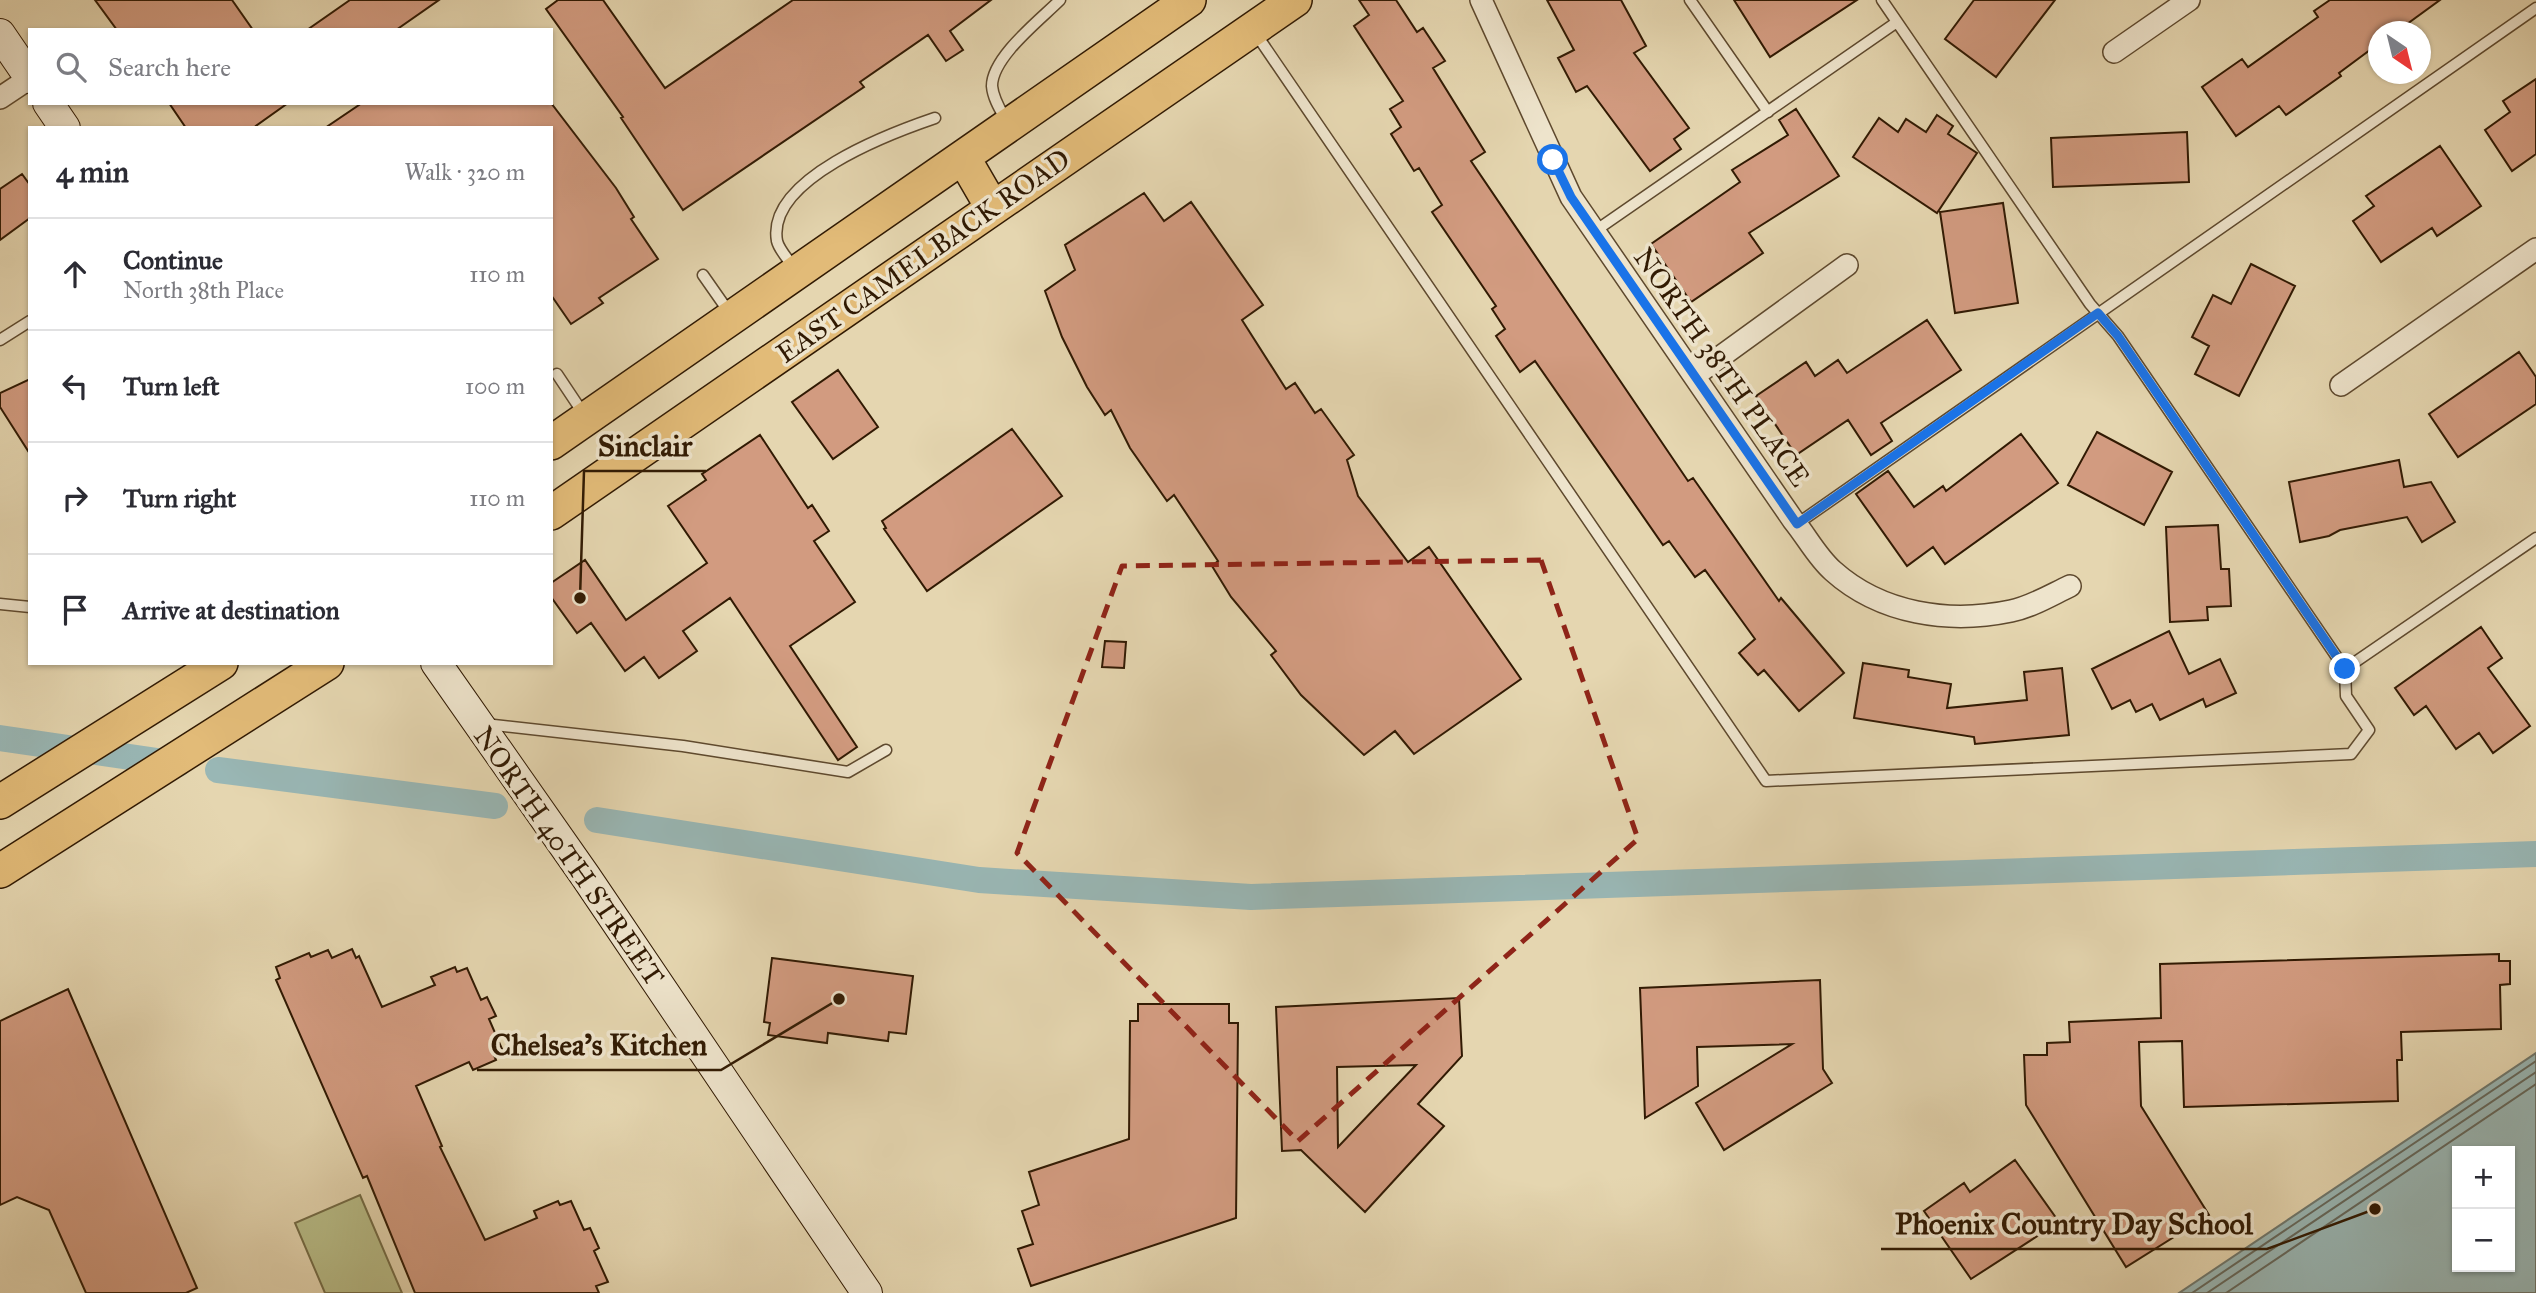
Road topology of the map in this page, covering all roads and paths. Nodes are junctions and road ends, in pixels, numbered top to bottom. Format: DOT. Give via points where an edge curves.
graph roads {
  1 [pos="1060,0"];
  2 [pos="1189,0"];
  3 [pos="1295,0"];
  4 [pos="1481,0"];
  5 [pos="1690,0"];
  6 [pos="1882,0"];
  7 [pos="2189,0"];
  8 [pos="2536,8"];
  9 [pos="1897,22"];
  10 [pos="1252,29"];
  11 [pos="0,34"];
  12 [pos="2113,52"];
  13 [pos="28,75"];
  14 [pos="28,79"];
  15 [pos="0,98"];
  16 [pos="49,105"];
  17 [pos="1768,112"];
  18 [pos="935,118"];
  19 [pos="1009,125"];
  20 [pos="64,126"];
  21 [pos="962,157"];
  22 [pos="992,207"];
  23 [pos="1595,232"];
  24 [pos="2536,249"];
  25 [pos="1847,265"];
  26 [pos="797,272"];
  27 [pos="703,275"];
  28 [pos="2098,313"];
  29 [pos="732,317"];
  30 [pos="28,322"];
  31 [pos="0,340"];
  32 [pos="557,374"];
  33 [pos="1694,376"];
  34 [pos="2342,385"];
  35 [pos="587,418"];
  36 [pos="553,442"];
  37 [pos="553,512"];
  38 [pos="1797,524"];
  39 [pos="2536,538"];
  40 [pos="2070,586"];
  41 [pos="0,604"];
  42 [pos="28,607"];
  43 [pos="218,665"];
  44 [pos="324,665"];
  45 [pos="437,665"];
  46 [pos="2345,669"];
  47 [pos="477,723"];
  48 [pos="886,750"];
  49 [pos="0,802"];
  50 [pos="0,871"];
  51 [pos="867,1293"];
  1 -- 19 [label="lane" via="998,66 992,85"];
  2 -- 19 [label="main road, EAST CAMELBACK ROAD"];
  3 -- 10 [label="main road, EAST CAMELBACK ROAD"];
  4 -- 23 [label="street, NORTH 38TH PLACE" via="1571,197"];
  5 -- 17 [label="lane"];
  6 -- 9 [label="lane"];
  7 -- 12 [label="street"];
  8 -- 28 [label="lane"];
  9 -- 17 [label="lane"];
  9 -- 28 [label="lane"];
  10 -- 22 [label="main road, EAST CAMELBACK ROAD"];
  10 -- 46 [label="lane" via="1766,780 2351,754 2370,730 2347,696"];
  11 -- 13 [label="main road"];
  14 -- 15 [label="street"];
  16 -- 20 [label="main road"];
  17 -- 23 [label="lane"];
  18 -- 26 [label="lane" via="876,138 838,159 794,193 777,224 777,243"];
  19 -- 21 [label="main road, EAST CAMELBACK ROAD"];
  21 -- 22 [label="main road"];
  21 -- 26 [label="main road, EAST CAMELBACK ROAD"];
  22 -- 37 [label="main road, EAST CAMELBACK ROAD"];
  23 -- 33 [label="street, NORTH 38TH PLACE"];
  24 -- 34 [label="street"];
  25 -- 33 [label="street"];
  26 -- 29 [label="main road, EAST CAMELBACK ROAD"];
  27 -- 29 [label="lane"];
  28 -- 38 [label="lane"];
  28 -- 46 [label="lane"];
  29 -- 35 [label="main road, EAST CAMELBACK ROAD"];
  30 -- 31 [label="lane"];
  32 -- 35 [label="lane"];
  33 -- 38 [label="street, NORTH 38TH PLACE"];
  35 -- 36 [label="main road, EAST CAMELBACK ROAD"];
  38 -- 40 [label="street, NORTH 38TH PLACE" via="1833,571 1865,593 1921,615 2011,611"];
  39 -- 46 [label="lane"];
  41 -- 42 [label="lane"];
  43 -- 49 [label="main road"];
  44 -- 50 [label="main road"];
  45 -- 47 [label="main road, NORTH 40TH STREET"];
  47 -- 48 [label="lane" via="683,746 848,772"];
  47 -- 51 [label="main road, NORTH 40TH STREET" via="578,864"];
}
